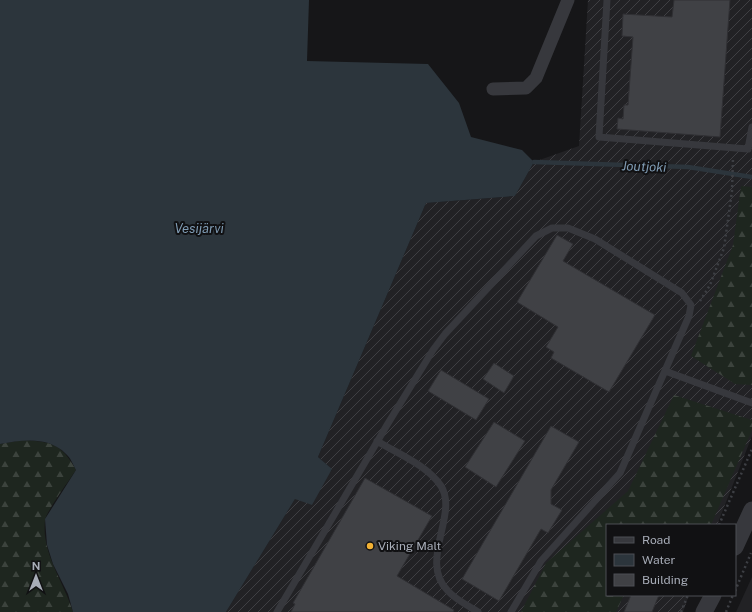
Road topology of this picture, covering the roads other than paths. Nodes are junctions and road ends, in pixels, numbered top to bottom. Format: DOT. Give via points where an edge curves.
graph roads {
  1 [pos="568,0"];
  2 [pos="607,0"];
  3 [pos="493,90"];
  4 [pos="752,127"];
  5 [pos="665,371"];
  6 [pos="752,403"];
  7 [pos="377,441"];
  8 [pos="751,514"];
  9 [pos="736,545"];
  10 [pos="712,596"];
  11 [pos="277,612"];
  12 [pos="478,612"];
  13 [pos="511,612"];
  14 [pos="704,612"];
  1 -- 3 [label="street" via="536,78 526,88"];
  2 -- 4 [label="lane" via="599,137 748,149"];
  5 -- 6 [label="lane"];
  5 -- 7 [label="lane" via="692,305 682,293 594,239 568,228 552,228 536,236 445,334"];
  5 -- 13 [label="lane" via="620,473 541,561"];
  7 -- 11 [label="lane"];
  7 -- 12 [label="lane" via="432,474 442,488 446,504 436,559 438,576 448,591"];
  8 -- 9 [label="street"];
  10 -- 14 [label="street"];
}
